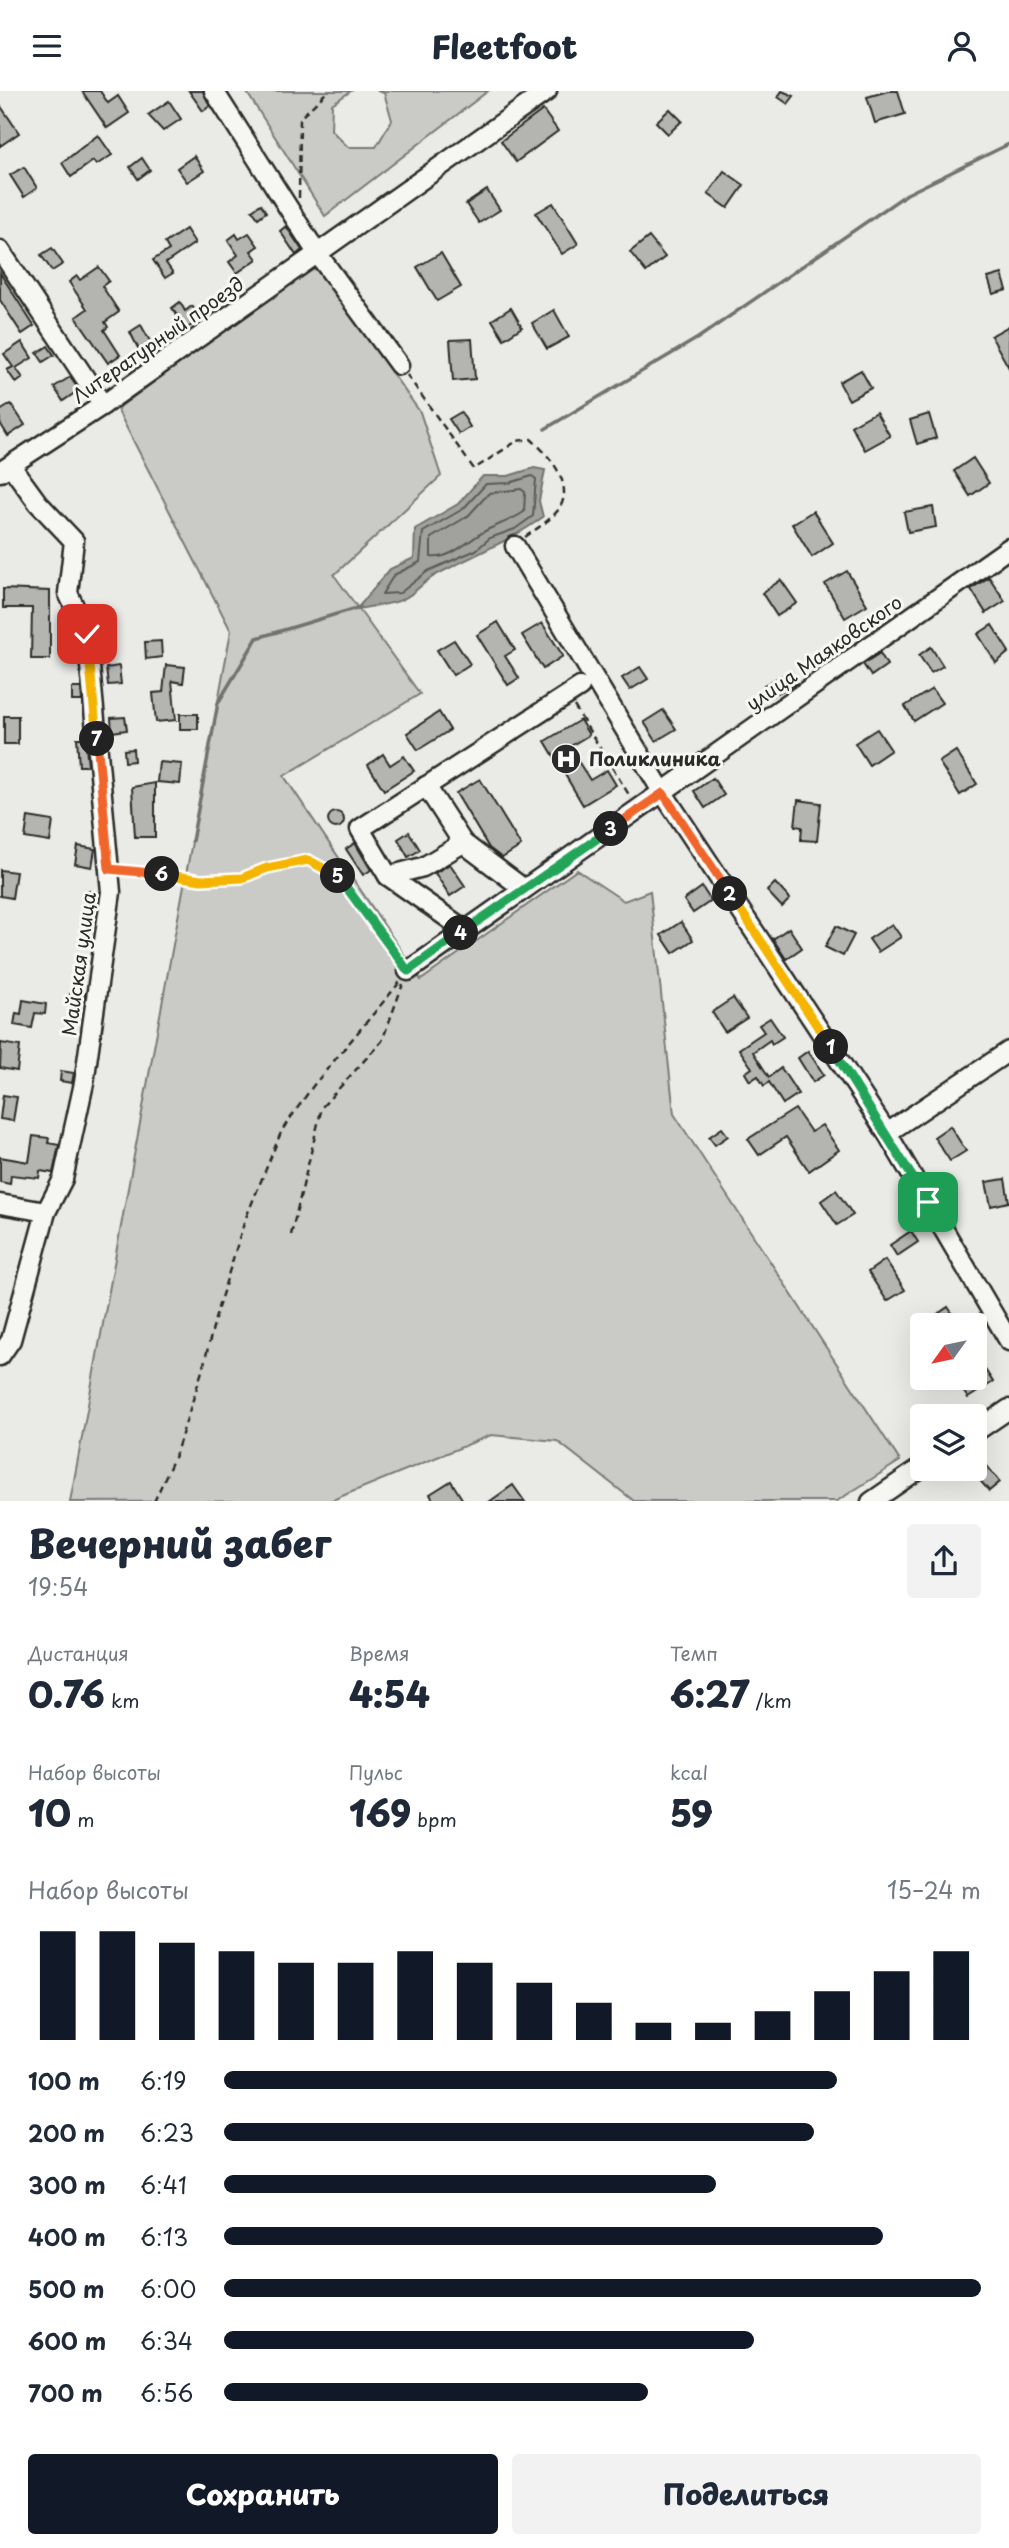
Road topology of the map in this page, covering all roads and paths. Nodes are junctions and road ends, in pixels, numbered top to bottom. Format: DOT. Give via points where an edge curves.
graph roads {
  1 [pos="214,91"];
  2 [pos="328,91"];
  3 [pos="547,91"];
  4 [pos="299,200"];
  5 [pos="0,250"];
  6 [pos="317,253"];
  7 [pos="399,365"];
  8 [pos="103,405"];
  9 [pos="6,469"];
  10 [pos="515,546"];
  11 [pos="1009,548"];
  12 [pos="573,691"];
  13 [pos="426,786"];
  14 [pos="663,793"];
  15 [pos="638,810"];
  16 [pos="463,843"];
  17 [pos="109,869"];
  18 [pos="388,876"];
  19 [pos="524,889"];
  20 [pos="465,930"];
  21 [pos="408,971"];
  22 [pos="1009,1051"];
  23 [pos="887,1133"];
  24 [pos="0,1203"];
  25 [pos="46,1212"];
  26 [pos="291,1235"];
  27 [pos="1009,1341"];
  28 [pos="0,1356"];
  29 [pos="1009,1409"];
  30 [pos="987,1424"];
  31 [pos="910,1475"];
  32 [pos="154,1501"];
  33 [pos="872,1501"];
  1 -- 6 [label="street"];
  2 -- 4 [label="path" via="300,118"];
  3 -- 6 [label="street, Литературный проезд"];
  5 -- 8 [label="street"];
  6 -- 7 [label="street"];
  6 -- 8 [label="street, Литературный проезд"];
  7 -- 10 [label="path" via="474,469 517,441 531,439 564,481 565,497 558,511"];
  8 -- 9 [label="street, Литературный проезд"];
  9 -- 17 [label="street, Майская улица" via="74,541 68,593 87,634"];
  10 -- 14 [label="street"];
  11 -- 14 [label="street, улица Маяковского"];
  12 -- 13 [label="street"];
  12 -- 15 [label="path"];
  13 -- 16 [label="street"];
  13 -- 18 [label="street" via="360,829"];
  14 -- 15 [label="street, улица Маяковского"];
  14 -- 23 [label="street"];
  15 -- 19 [label="street, улица Маяковского"];
  16 -- 18 [label="street" via="424,867"];
  16 -- 19 [label="street"];
  17 -- 21 [label="path" via="201,880 242,878 308,860 338,875"];
  17 -- 25 [label="street, Майская улица" via="111,892 83,1083 63,1179"];
  18 -- 20 [label="street"];
  19 -- 20 [label="street, улица Маяковского"];
  20 -- 21 [label="street, улица Маяковского"];
  21 -- 26 [label="path" via="382,1041 322,1107"];
  21 -- 32 [label="path" via="282,1131 245,1220 204,1368 176,1453"];
  22 -- 23 [label="street"];
  23 -- 27 [label="street"];
  24 -- 25 [label="street"];
  25 -- 28 [label="street, Майская улица" via="11,1340"];
  29 -- 30 [label="street"];
  31 -- 33 [label="street"];
}
